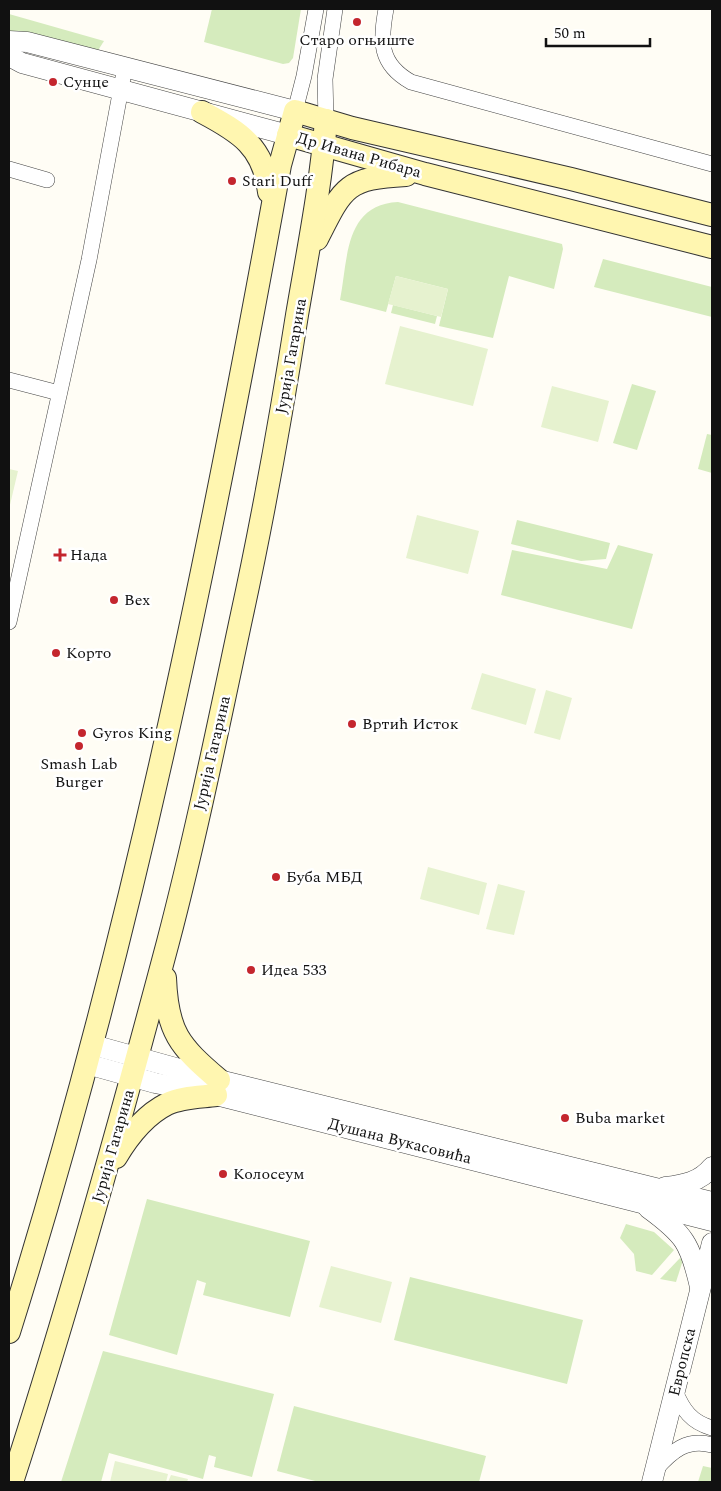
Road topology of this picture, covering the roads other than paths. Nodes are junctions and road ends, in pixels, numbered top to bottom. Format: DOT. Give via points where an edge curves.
graph roads {
  1 [pos="316,9"];
  2 [pos="335,9"];
  3 [pos="386,9"];
  4 [pos="9,41"];
  5 [pos="9,56"];
  6 [pos="125,67"];
  7 [pos="120,89"];
  8 [pos="202,112"];
  9 [pos="295,112"];
  10 [pos="326,120"];
  11 [pos="288,135"];
  12 [pos="324,146"];
  13 [pos="712,164"];
  14 [pos="9,169"];
  15 [pos="425,174"];
  16 [pos="47,180"];
  17 [pos="272,211"];
  18 [pos="712,215"];
  19 [pos="712,247"];
  20 [pos="307,258"];
  21 [pos="9,380"];
  22 [pos="59,393"];
  23 [pos="11,603"];
  24 [pos="9,622"];
  25 [pos="166,952"];
  26 [pos="90,1055"];
  27 [pos="135,1068"];
  28 [pos="217,1088"];
  29 [pos="712,1167"];
  30 [pos="104,1180"];
  31 [pos="657,1188"];
  32 [pos="641,1202"];
  33 [pos="712,1202"];
  34 [pos="712,1222"];
  35 [pos="712,1243"];
  36 [pos="700,1289"];
  37 [pos="9,1332"];
  38 [pos="675,1391"];
  39 [pos="712,1428"];
  40 [pos="712,1445"];
  41 [pos="653,1476"];
  42 [pos="12,1482"];
  1 -- 9 [label="street"];
  2 -- 10 [label="street, Јурија Гагарина" via="325,79"];
  3 -- 13 [label="street" via="381,34 384,54 394,70 410,82"];
  4 -- 6 [label="street, Др Ивана Рибара" via="27,42"];
  5 -- 7 [label="street, Др Ивана Рибара" via="22,63"];
  6 -- 7 [label="street"];
  6 -- 9 [label="street, Др Ивана Рибара"];
  7 -- 8 [label="street, Др Ивана Рибара"];
  7 -- 22 [label="street" via="89,260"];
  8 -- 11 [label="street, Др Ивана Рибара"];
  8 -- 17 [label="main road" via="237,132 261,159"];
  9 -- 10 [label="main road, Др Ивана Рибара"];
  9 -- 11 [label="main road"];
  10 -- 12 [label="main road, Јурија Гагарина"];
  10 -- 18 [label="main road, Др Ивана Рибара"];
  11 -- 12 [label="main road, Др Ивана Рибара"];
  11 -- 17 [label="main road"];
  12 -- 15 [label="main road, Др Ивана Рибара"];
  12 -- 20 [label="main road, Јурија Гагарина"];
  14 -- 16 [label="street"];
  15 -- 19 [label="main road, Др Ивана Рибара"];
  15 -- 20 [label="main road" via="371,177 350,188 335,204"];
  17 -- 26 [label="main road" via="191,631"];
  20 -- 25 [label="main road, Јурија Гагарина" via="259,535"];
  21 -- 22 [label="street"];
  22 -- 23 [label="street"];
  23 -- 24 [label="street"];
  25 -- 27 [label="main road, Јурија Гагарина"];
  25 -- 28 [label="main road" via="166,994 171,1025"];
  26 -- 27 [label="street, Душана Вукасовића"];
  26 -- 37 [label="main road"];
  27 -- 28 [label="street, Душана Вукасовића"];
  27 -- 30 [label="main road, Јурија Гагарина"];
  28 -- 30 [label="main road" via="156,1111 131,1135"];
  28 -- 31 [label="street, Душана Вукасовића"];
  28 -- 32 [label="street, Душана Вукасовића"];
  29 -- 31 [label="street" via="702,1177 686,1184"];
  30 -- 42 [label="main road, Јурија Гагарина"];
  31 -- 33 [label="street, Душана Вукасовића"];
  32 -- 34 [label="street, Душана Вукасовића"];
  32 -- 36 [label="street" via="684,1239"];
  35 -- 36 [label="street, Европска"];
  36 -- 38 [label="street, Европска"];
  38 -- 39 [label="street" via="686,1414"];
  38 -- 41 [label="street, Европска"];
  40 -- 41 [label="street" via="688,1444 668,1455"];
}
